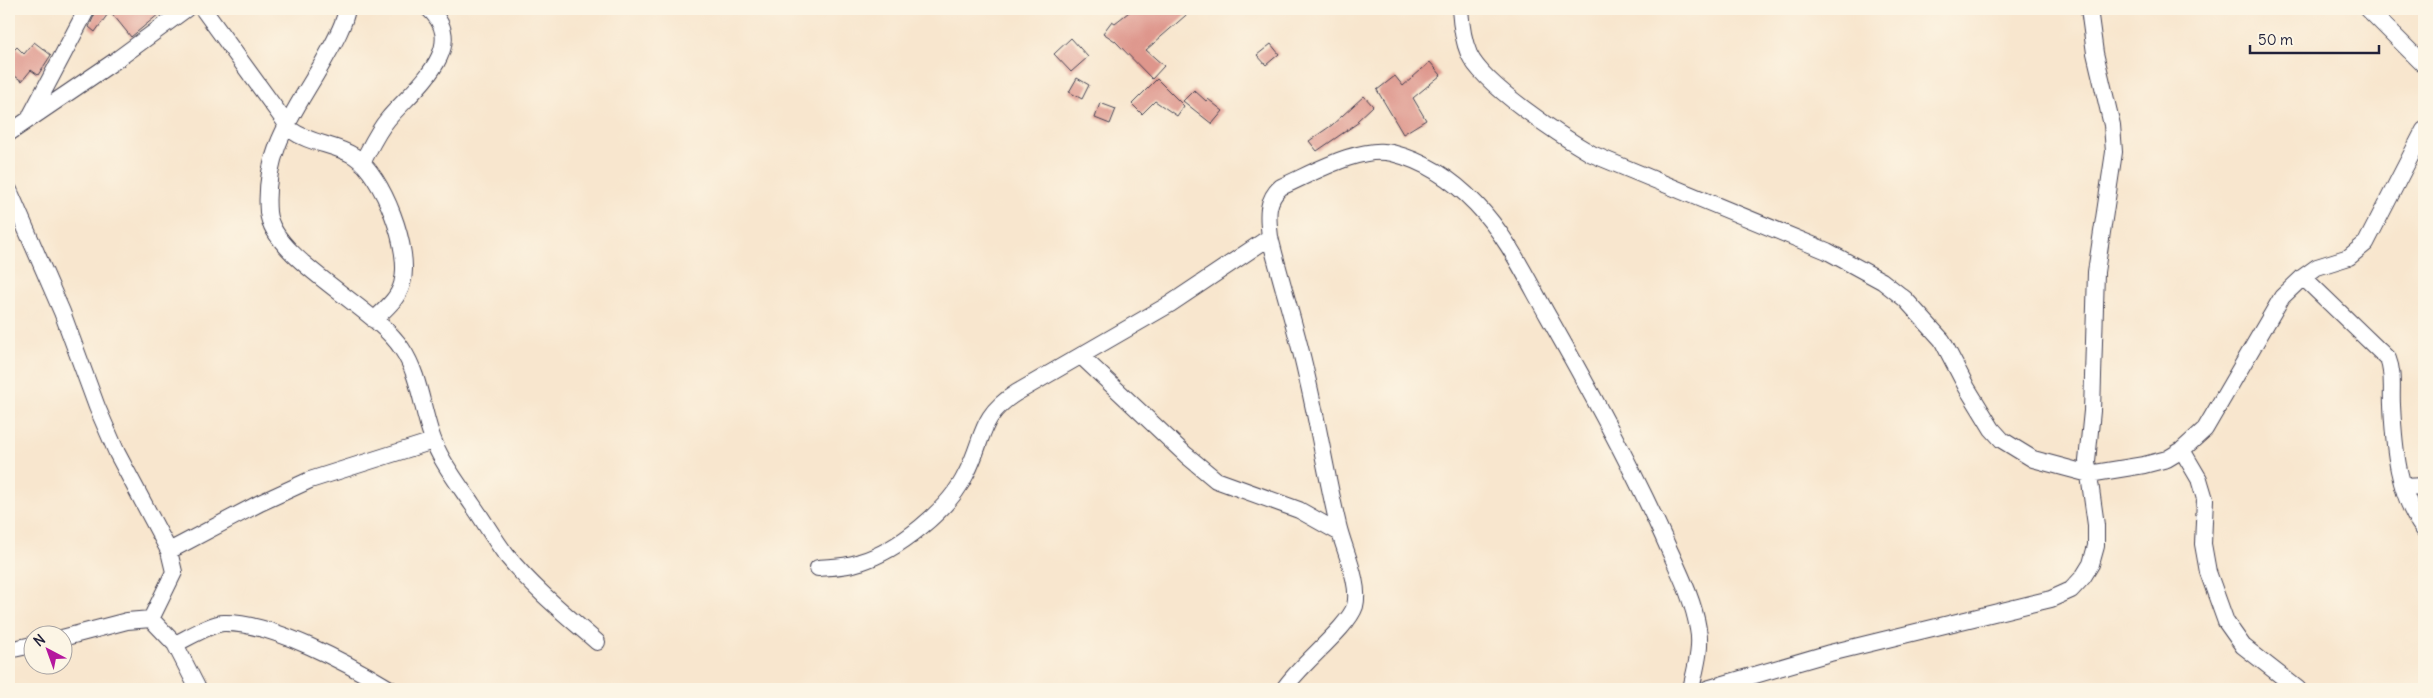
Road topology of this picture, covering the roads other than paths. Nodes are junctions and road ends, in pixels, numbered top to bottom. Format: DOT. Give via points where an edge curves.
graph roads {
  1 [pos="86,9"];
  2 [pos="186,9"];
  3 [pos="203,9"];
  4 [pos="347,9"];
  5 [pos="429,9"];
  6 [pos="1460,9"];
  7 [pos="2089,9"];
  8 [pos="2368,9"];
  9 [pos="2424,65"];
  10 [pos="31,116"];
  11 [pos="286,125"];
  12 [pos="2424,130"];
  13 [pos="9,133"];
  14 [pos="362,163"];
  15 [pos="9,190"];
  16 [pos="1270,237"];
  17 [pos="2303,277"];
  18 [pos="374,320"];
  19 [pos="1081,356"];
  20 [pos="434,441"];
  21 [pos="2182,450"];
  22 [pos="2089,474"];
  23 [pos="2424,486"];
  24 [pos="2403,487"];
  25 [pos="2424,530"];
  26 [pos="1340,533"];
  27 [pos="169,551"];
  28 [pos="818,568"];
  29 [pos="151,620"];
  30 [pos="72,635"];
  31 [pos="597,642"];
  32 [pos="174,644"];
  33 [pos="22,647"];
  34 [pos="9,650"];
  35 [pos="198,689"];
  36 [pos="390,689"];
  37 [pos="1284,689"];
  38 [pos="1691,689"];
  39 [pos="1707,689"];
  40 [pos="2298,689"];
  1 -- 10 [label="street"];
  2 -- 10 [label="street"];
  3 -- 11 [label="street"];
  4 -- 11 [label="street" via="335,40"];
  5 -- 14 [label="street" via="437,16 442,28 444,48 437,64 386,121"];
  6 -- 22 [label="street" via="1464,42 1475,65 1484,76 1564,138 1592,154 1827,251 1882,280 1905,299 1942,340 1967,388 2002,440 2033,459"];
  7 -- 22 [label="street" via="2095,53 2112,125 2114,152 2096,272"];
  8 -- 9 [label="street"];
  10 -- 13 [label="street"];
  11 -- 14 [label="street" via="304,138 353,155"];
  11 -- 18 [label="street" via="272,163 268,214 272,228 295,255"];
  12 -- 17 [label="street" via="2366,243 2349,257 2317,267"];
  14 -- 18 [label="street" via="371,173 394,216 404,272 398,296"];
  15 -- 27 [label="street" via="62,312 117,453"];
  16 -- 19 [label="street" via="1170,304"];
  16 -- 26 [label="street" via="1307,374"];
  16 -- 38 [label="street" via="1267,214 1272,194 1281,187 1366,152 1380,151 1423,164 1450,180 1476,204 1508,244 1588,385 1643,492 1680,574 1698,630 1697,661"];
  17 -- 21 [label="street" via="2282,297 2205,429"];
  17 -- 24 [label="street" via="2388,359 2392,372 2393,440"];
  18 -- 20 [label="street" via="402,349"];
  19 -- 26 [label="street" via="1216,480 1299,510"];
  19 -- 28 [label="street" via="995,407 966,476 928,520 872,558 843,566"];
  20 -- 27 [label="street" via="310,480 260,502"];
  20 -- 31 [label="street" via="507,555"];
  21 -- 22 [label="street" via="2167,459 2144,465"];
  21 -- 40 [label="street" via="2199,479 2205,499 2203,544 2208,572 2226,622 2244,646"];
  22 -- 39 [label="street" via="2096,546 2092,564 2071,590 2051,599 1830,654"];
  23 -- 24 [label="street"];
  24 -- 25 [label="street"];
  26 -- 37 [label="street" via="1355,588 1354,608"];
  27 -- 29 [label="street" via="174,572"];
  29 -- 30 [label="street" via="127,620"];
  29 -- 32 [label="street"];
  32 -- 35 [label="street"];
  32 -- 36 [label="street" via="222,623 259,629 304,644"];
  33 -- 34 [label="street"];
}
